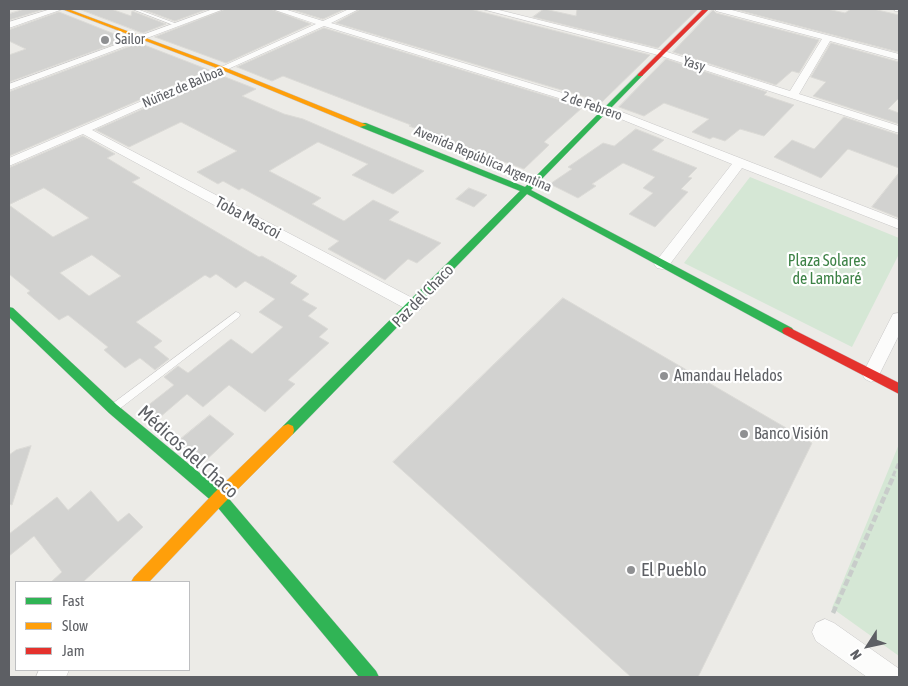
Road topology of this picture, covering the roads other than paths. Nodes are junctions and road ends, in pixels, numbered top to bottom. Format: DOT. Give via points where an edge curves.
graph roads {
  1 [pos="67,9"];
  2 [pos="134,9"];
  3 [pos="220,9"];
  4 [pos="276,9"];
  5 [pos="356,9"];
  6 [pos="486,9"];
  7 [pos="706,9"];
  8 [pos="719,9"];
  9 [pos="325,22"];
  10 [pos="9,24"];
  11 [pos="178,25"];
  12 [pos="828,37"];
  13 [pos="143,38"];
  14 [pos="661,53"];
  15 [pos="899,56"];
  16 [pos="224,69"];
  17 [pos="9,87"];
  18 [pos="794,95"];
  19 [pos="605,109"];
  20 [pos="83,130"];
  21 [pos="899,130"];
  22 [pos="9,162"];
  23 [pos="740,162"];
  24 [pos="525,190"];
  25 [pos="899,225"];
  26 [pos="662,264"];
  27 [pos="414,306"];
  28 [pos="9,311"];
  29 [pos="236,314"];
  30 [pos="899,319"];
  31 [pos="871,374"];
  32 [pos="899,389"];
  33 [pos="113,409"];
  34 [pos="219,498"];
  35 [pos="140,581"];
  36 [pos="825,632"];
  37 [pos="370,677"];
  38 [pos="889,677"];
  1 -- 10 [label="street"];
  1 -- 13 [label="main road, Avenida República Argentina"];
  2 -- 11 [label="lane"];
  3 -- 11 [label="street"];
  4 -- 9 [label="street, 2 de Febrero"];
  5 -- 9 [label="street, Núñez de Balboa"];
  6 -- 14 [label="street, Yasy"];
  7 -- 14 [label="main road, Paz del Chaco"];
  8 -- 12 [label="street"];
  9 -- 16 [label="street, Núñez de Balboa"];
  9 -- 19 [label="street, 2 de Febrero"];
  11 -- 13 [label="street"];
  12 -- 15 [label="street"];
  12 -- 18 [label="street"];
  13 -- 16 [label="main road, Avenida República Argentina"];
  13 -- 17 [label="street"];
  14 -- 18 [label="street, Yasy"];
  14 -- 19 [label="main road, Paz del Chaco"];
  16 -- 20 [label="street, Núñez de Balboa"];
  16 -- 24 [label="main road, Avenida República Argentina"];
  18 -- 21 [label="street, Yasy"];
  19 -- 23 [label="street, 2 de Febrero"];
  19 -- 24 [label="main road, Paz del Chaco"];
  20 -- 22 [label="street, Núñez de Balboa"];
  20 -- 27 [label="street, Toba Mascoi"];
  23 -- 25 [label="street, 2 de Febrero"];
  23 -- 26 [label="street"];
  24 -- 26 [label="main road, Avenida República Argentina"];
  24 -- 27 [label="main road, Paz del Chaco"];
  26 -- 31 [label="main road, Avenida República Argentina"];
  27 -- 34 [label="main road, Paz del Chaco"];
  28 -- 33 [label="main road, Médicos del Chaco"];
  29 -- 33 [label="lane"];
  30 -- 31 [label="street"];
  31 -- 32 [label="main road, Avenida República Argentina"];
  33 -- 34 [label="main road, Médicos del Chaco"];
  34 -- 35 [label="main road, Paz del Chaco"];
  34 -- 37 [label="main road, Médicos del Chaco"];
  36 -- 38 [label="street"];
}
